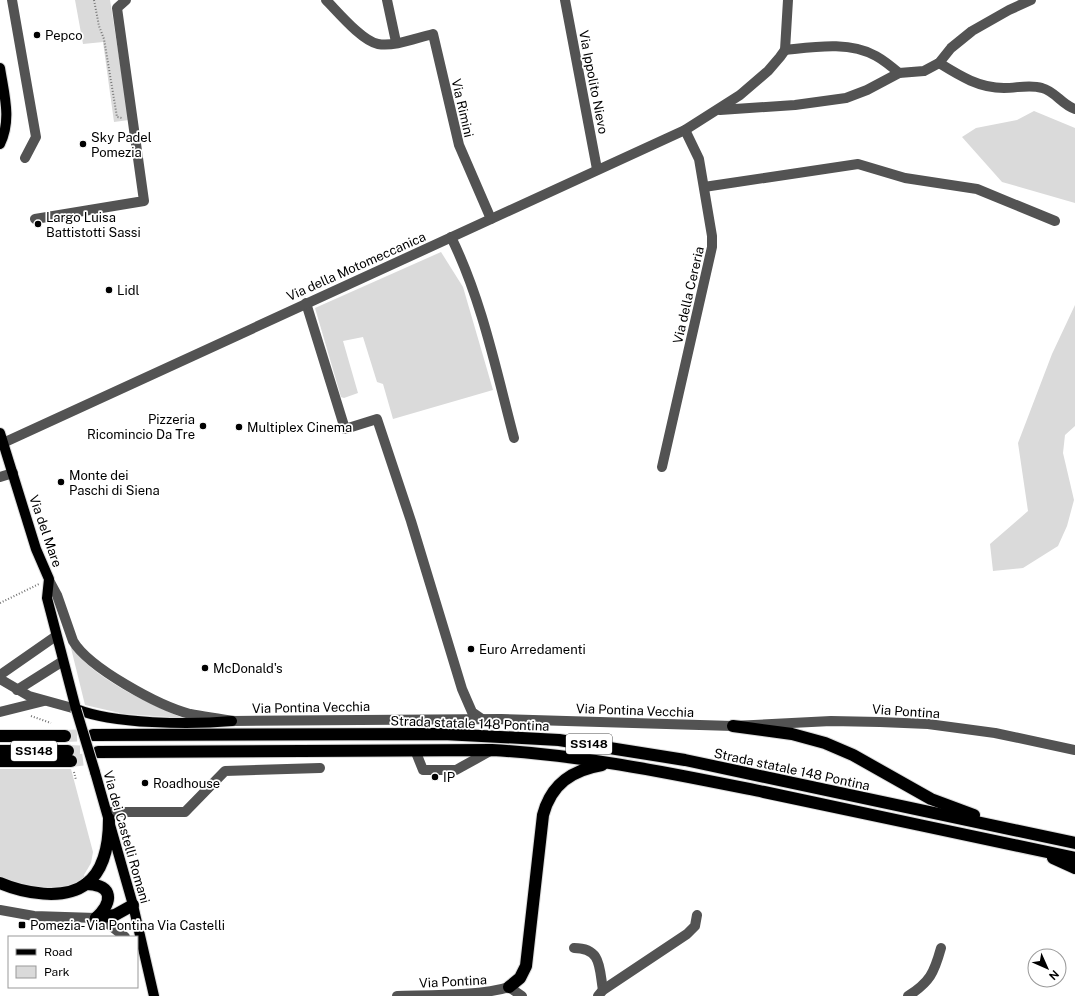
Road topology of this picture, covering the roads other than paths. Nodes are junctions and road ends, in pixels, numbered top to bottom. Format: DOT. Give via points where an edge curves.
graph roads {
  1 [pos="12,0"];
  2 [pos="126,0"];
  3 [pos="326,0"];
  4 [pos="387,0"];
  5 [pos="565,0"];
  6 [pos="788,0"];
  7 [pos="1031,0"];
  8 [pos="1016,3"];
  9 [pos="396,42"];
  10 [pos="785,50"];
  11 [pos="938,64"];
  12 [pos="0,68"];
  13 [pos="899,73"];
  14 [pos="1075,109"];
  15 [pos="718,110"];
  16 [pos="3,130"];
  17 [pos="685,130"];
  18 [pos="0,144"];
  19 [pos="25,158"];
  20 [pos="597,169"];
  21 [pos="704,187"];
  22 [pos="492,218"];
  23 [pos="35,219"];
  24 [pos="1055,221"];
  25 [pos="451,237"];
  26 [pos="306,303"];
  27 [pos="2,438"];
  28 [pos="514,438"];
  29 [pos="662,467"];
  30 [pos="13,473"];
  31 [pos="0,477"];
  32 [pos="49,580"];
  33 [pos="56,636"];
  34 [pos="63,661"];
  35 [pos="0,675"];
  36 [pos="0,679"];
  37 [pos="17,690"];
  38 [pos="44,701"];
  39 [pos="76,709"];
  40 [pos="0,712"];
  41 [pos="482,719"];
  42 [pos="232,721"];
  43 [pos="733,726"];
  44 [pos="0,736"];
  45 [pos="65,736"];
  46 [pos="93,736"];
  47 [pos="415,750"];
  48 [pos="492,750"];
  49 [pos="1075,750"];
  50 [pos="0,751"];
  51 [pos="99,755"];
  52 [pos="0,761"];
  53 [pos="615,763"];
  54 [pos="320,768"];
  55 [pos="108,815"];
  56 [pos="1010,829"];
  57 [pos="1075,843"];
  58 [pos="1028,848"];
  59 [pos="1075,858"];
  60 [pos="1075,868"];
  61 [pos="0,883"];
  62 [pos="86,884"];
  63 [pos="133,905"];
  64 [pos="0,910"];
  65 [pos="697,915"];
  66 [pos="96,918"];
  67 [pos="124,936"];
  68 [pos="574,948"];
  69 [pos="941,948"];
  70 [pos="138,952"];
  71 [pos="148,965"];
  72 [pos="509,987"];
  73 [pos="600,993"];
  74 [pos="154,996"];
  75 [pos="397,996"];
  76 [pos="522,996"];
  77 [pos="908,996"];
  1 -- 19 [label="street" via="36,137"];
  2 -- 23 [label="street" via="117,8 144,201"];
  3 -- 9 [label="street, Via Rimini" via="369,41 380,44"];
  4 -- 9 [label="street"];
  5 -- 20 [label="street, Via Ippolito Nievo"];
  6 -- 10 [label="street"];
  7 -- 8 [label="street, Via della Motomeccanica"];
  8 -- 11 [label="street, Via della Motomeccanica" via="968,34 951,48"];
  9 -- 22 [label="street, Via Rimini" via="433,34 461,152"];
  10 -- 13 [label="street" via="824,46 850,48 876,56"];
  10 -- 15 [label="street, Via della Motomeccanica" via="758,80"];
  11 -- 13 [label="street, Via della Motomeccanica" via="919,72"];
  11 -- 14 [label="street" via="983,86 1043,88"];
  12 -- 16 [label="main road" via="7,115"];
  13 -- 15 [label="street, Via della Motomeccanica" via="846,98 795,105"];
  15 -- 17 [label="street, Via della Motomeccanica"];
  16 -- 18 [label="main road"];
  17 -- 20 [label="street, Via della Motomeccanica"];
  17 -- 21 [label="street, Via della Cereria" via="696,151"];
  20 -- 22 [label="street, Via della Motomeccanica"];
  21 -- 24 [label="street" via="858,164 905,178 976,189"];
  21 -- 29 [label="street, Via della Cereria" via="712,247"];
  22 -- 25 [label="street, Via della Motomeccanica"];
  25 -- 26 [label="street, Via della Motomeccanica"];
  25 -- 28 [label="street" via="476,297"];
  26 -- 27 [label="street, Via della Motomeccanica"];
  26 -- 41 [label="street" via="345,430 377,419 462,690 472,712"];
  27 -- 30 [label="main road, Via del Mare"];
  30 -- 31 [label="street"];
  30 -- 32 [label="main road, Via del Mare" via="36,549"];
  32 -- 33 [label="main road, Via del Mare" via="47,598"];
  32 -- 42 [label="street, Via Pontina Vecchia" via="73,640 90,662 135,689 175,708 190,714"];
  33 -- 34 [label="main road, Via del Mare"];
  33 -- 35 [label="street"];
  34 -- 37 [label="street"];
  34 -- 39 [label="main road, Via del Mare"];
  36 -- 37 [label="street"];
  37 -- 38 [label="street"];
  38 -- 39 [label="street"];
  38 -- 40 [label="street"];
  39 -- 42 [label="main road" via="90,715 145,721"];
  39 -- 55 [label="main road, Via dei Castelli Romani, bridge"];
  41 -- 42 [label="street, Via Pontina Vecchia"];
  41 -- 43 [label="street, Via Pontina Vecchia"];
  43 -- 49 [label="street, Via Pontina" via="831,721 928,724 995,733"];
  43 -- 56 [label="highway" via="792,734 825,743 852,755 931,799"];
  44 -- 45 [label="highway, SS148"];
  46 -- 56 [label="highway, Strada statale 148 Pontina / SS148" via="443,734 559,740 684,760"];
  47 -- 48 [label="highway, Strada statale 148 Pontina / SS148"];
  47 -- 48 [label="street" via="423,770 456,770"];
  47 -- 51 [label="highway, Strada statale 148 Pontina / SS148" via="149,752"];
  48 -- 53 [label="highway, Strada statale 148 Pontina / SS148"];
  50 -- 52 [label="highway, SS148" via="70,756"];
  53 -- 58 [label="highway, Strada statale 148 Pontina / SS148"];
  53 -- 72 [label="highway" via="588,768 569,776 547,803 543,815 526,966 520,978"];
  54 -- 55 [label="street" via="225,771 186,812"];
  55 -- 62 [label="highway" via="109,838 103,859 98,871"];
  55 -- 63 [label="main road, Via dei Castelli Romani"];
  56 -- 57 [label="highway, Strada statale 148 Pontina / SS148"];
  58 -- 59 [label="highway, Strada statale 148 Pontina / SS148"];
  58 -- 60 [label="highway"];
  61 -- 62 [label="highway" via="22,891 40,893 64,892"];
  62 -- 66 [label="highway" via="98,885 108,895 106,907"];
  63 -- 66 [label="highway" via="115,915"];
  63 -- 71 [label="main road, Via dei Castelli Romani"];
  64 -- 66 [label="street" via="34,916"];
  65 -- 73 [label="street" via="695,926 687,934"];
  66 -- 67 [label="street"];
  68 -- 73 [label="street" via="584,948 593,952 597,961"];
  69 -- 77 [label="street" via="930,978 920,989"];
  70 -- 71 [label="street"];
  71 -- 74 [label="main road, Via dei Castelli Romani"];
  72 -- 75 [label="street, Via Pontina" via="496,992 474,994"];
  72 -- 76 [label="street"];
}
